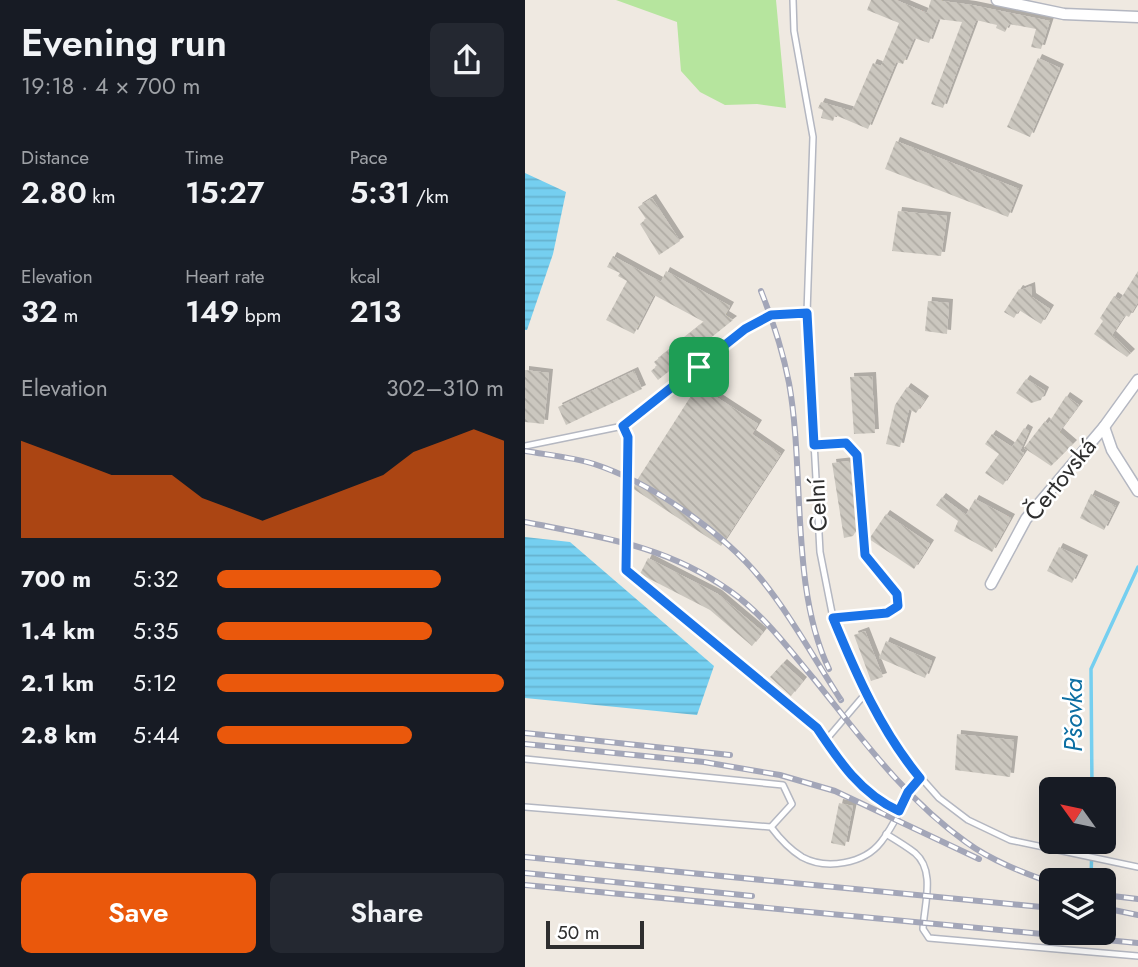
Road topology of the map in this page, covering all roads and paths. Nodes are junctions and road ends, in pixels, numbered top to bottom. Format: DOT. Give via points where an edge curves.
graph roads {
  1 [pos="793,0"];
  2 [pos="997,0"];
  3 [pos="1138,17"];
  4 [pos="807,313"];
  5 [pos="1138,380"];
  6 [pos="623,426"];
  7 [pos="1104,427"];
  8 [pos="814,445"];
  9 [pos="525,446"];
  10 [pos="1138,491"];
  11 [pos="991,584"];
  12 [pos="833,618"];
  13 [pos="866,693"];
  14 [pos="825,740"];
  15 [pos="525,759"];
  16 [pos="920,778"];
  17 [pos="525,807"];
  18 [pos="899,811"];
  19 [pos="771,827"];
  20 [pos="886,834"];
  21 [pos="1138,867"];
  22 [pos="1138,957"];
  1 -- 4 [label="lane, Celní" via="813,137"];
  2 -- 3 [label="street" via="1064,14"];
  4 -- 6 [label="lane" via="771,315 745,329"];
  4 -- 8 [label="lane, Celní"];
  5 -- 7 [label="street, Čertovská"];
  6 -- 9 [label="lane"];
  6 -- 14 [label="lane" via="628,437 626,570 817,728"];
  7 -- 10 [label="street" via="1112,450"];
  7 -- 11 [label="street, Čertovská" via="1026,519"];
  8 -- 12 [label="lane, Celní" via="820,552"];
  8 -- 12 [label="lane" via="846,443 857,455 865,555 897,594 898,606 887,613"];
  12 -- 13 [label="lane, Celní"];
  13 -- 14 [label="lane"];
  13 -- 16 [label="lane, Celní" via="900,754"];
  14 -- 18 [label="lane" via="864,789"];
  15 -- 19 [label="lane" via="783,785 792,804"];
  16 -- 18 [label="lane"];
  16 -- 21 [label="lane, Celní" via="968,820 1010,840"];
  17 -- 19 [label="lane"];
  18 -- 20 [label="lane"];
  19 -- 20 [label="lane" via="781,842 803,858 822,863 861,858"];
  20 -- 22 [label="lane" via="923,865 927,891 923,929 929,938"];
}
